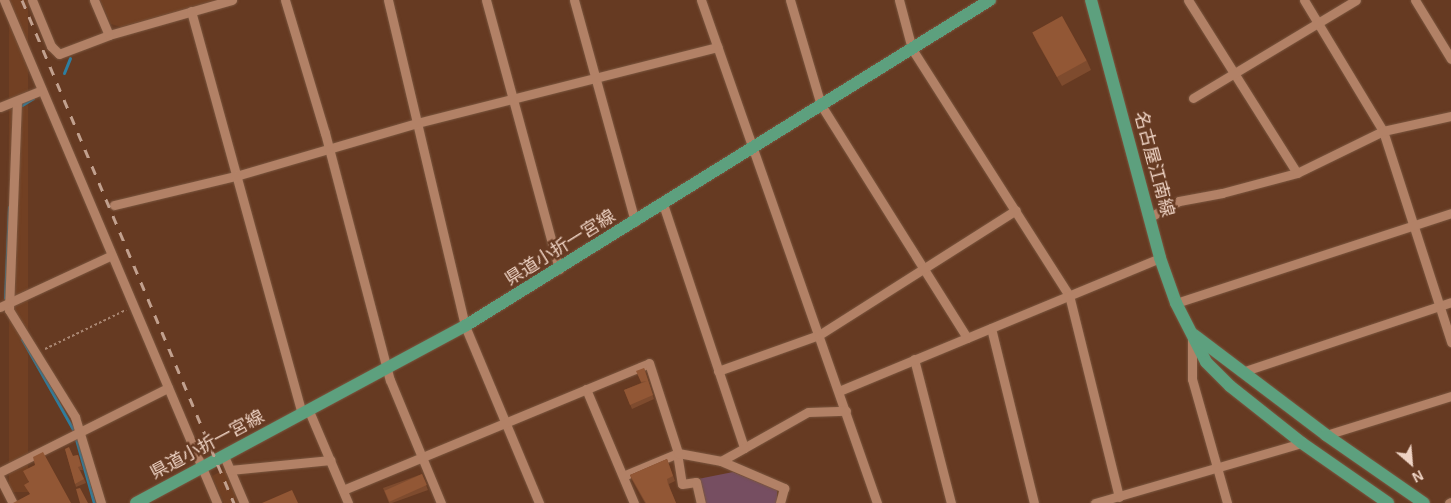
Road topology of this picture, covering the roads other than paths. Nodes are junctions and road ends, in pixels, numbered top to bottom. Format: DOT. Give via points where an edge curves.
graph roads {
  1 [pos="32,0"];
  2 [pos="94,0"];
  3 [pos="232,0"];
  4 [pos="286,0"];
  5 [pos="388,0"];
  6 [pos="486,0"];
  7 [pos="574,0"];
  8 [pos="701,0"];
  9 [pos="790,0"];
  10 [pos="899,0"];
  11 [pos="1092,0"];
  12 [pos="1188,0"];
  13 [pos="1304,0"];
  14 [pos="1356,0"];
  15 [pos="1415,0"];
  16 [pos="984,2"];
  17 [pos="3,3"];
  18 [pos="191,11"];
  19 [pos="1318,23"];
  20 [pos="109,35"];
  21 [pos="718,47"];
  22 [pos="912,49"];
  23 [pos="1451,59"];
  24 [pos="1234,73"];
  25 [pos="594,76"];
  26 [pos="42,90"];
  27 [pos="1193,98"];
  28 [pos="511,100"];
  29 [pos="17,101"];
  30 [pos="821,105"];
  31 [pos="0,107"];
  32 [pos="1451,116"];
  33 [pos="417,123"];
  34 [pos="1382,131"];
  35 [pos="752,148"];
  36 [pos="329,149"];
  37 [pos="1296,172"];
  38 [pos="236,176"];
  39 [pos="663,204"];
  40 [pos="114,205"];
  41 [pos="1016,210"];
  42 [pos="1451,213"];
  43 [pos="1150,217"];
  44 [pos="635,222"];
  45 [pos="1414,225"];
  46 [pos="112,255"];
  47 [pos="1160,258"];
  48 [pos="559,268"];
  49 [pos="924,268"];
  50 [pos="1069,295"];
  51 [pos="1451,302"];
  52 [pos="1176,303"];
  53 [pos="4,306"];
  54 [pos="1440,306"];
  55 [pos="465,326"];
  56 [pos="991,328"];
  57 [pos="1192,334"];
  58 [pos="819,335"];
  59 [pos="968,338"];
  60 [pos="1451,342"];
  61 [pos="914,359"];
  62 [pos="387,369"];
  63 [pos="718,371"];
  64 [pos="1242,372"];
  65 [pos="168,388"];
  66 [pos="586,389"];
  67 [pos="839,391"];
  68 [pos="1451,396"];
  69 [pos="846,411"];
  70 [pos="305,412"];
  71 [pos="505,423"];
  72 [pos="80,431"];
  73 [pos="1326,435"];
  74 [pos="1302,443"];
  75 [pos="744,448"];
  76 [pos="677,453"];
  77 [pos="224,456"];
  78 [pos="422,457"];
  79 [pos="331,460"];
  80 [pos="721,461"];
  81 [pos="202,467"];
  82 [pos="1217,468"];
  83 [pos="230,470"];
  84 [pos="0,472"];
  85 [pos="623,476"];
  86 [pos="0,478"];
  87 [pos="343,490"];
  88 [pos="1119,497"];
  89 [pos="13,503"];
  90 [pos="101,503"];
  91 [pos="136,503"];
  92 [pos="217,503"];
  93 [pos="244,503"];
  94 [pos="348,503"];
  95 [pos="441,503"];
  96 [pos="539,503"];
  97 [pos="634,503"];
  98 [pos="701,503"];
  99 [pos="780,503"];
  100 [pos="877,503"];
  101 [pos="951,503"];
  102 [pos="1034,503"];
  103 [pos="1099,503"];
  104 [pos="1227,503"];
  105 [pos="1388,503"];
  106 [pos="1424,503"];
  1 -- 20 [label="street" via="51,46 59,54"];
  2 -- 20 [label="street"];
  3 -- 18 [label="street"];
  4 -- 36 [label="street"];
  5 -- 33 [label="street"];
  6 -- 28 [label="street"];
  7 -- 25 [label="street"];
  8 -- 21 [label="street"];
  9 -- 30 [label="street"];
  10 -- 22 [label="street"];
  11 -- 43 [label="main road, 名古屋江南線"];
  12 -- 24 [label="street"];
  13 -- 19 [label="street"];
  14 -- 19 [label="street"];
  15 -- 23 [label="street"];
  16 -- 22 [label="main road, 県道小折一宮線"];
  17 -- 26 [label="street"];
  18 -- 20 [label="street"];
  18 -- 38 [label="street"];
  19 -- 24 [label="street"];
  19 -- 34 [label="street"];
  21 -- 25 [label="street"];
  21 -- 35 [label="street"];
  22 -- 30 [label="main road, 県道小折一宮線"];
  22 -- 41 [label="street"];
  24 -- 27 [label="street"];
  24 -- 37 [label="street"];
  25 -- 28 [label="street"];
  25 -- 44 [label="street"];
  26 -- 29 [label="street"];
  26 -- 46 [label="street"];
  28 -- 33 [label="street"];
  28 -- 48 [label="street"];
  29 -- 31 [label="street"];
  29 -- 53 [label="street"];
  30 -- 35 [label="main road, 県道小折一宮線"];
  30 -- 49 [label="street"];
  32 -- 34 [label="street"];
  33 -- 36 [label="street"];
  33 -- 55 [label="street"];
  34 -- 37 [label="street"];
  34 -- 45 [label="street"];
  35 -- 39 [label="main road, 県道小折一宮線"];
  35 -- 58 [label="street"];
  36 -- 38 [label="street"];
  36 -- 62 [label="street"];
  37 -- 43 [label="street" via="1222,194 1179,201"];
  38 -- 40 [label="street"];
  38 -- 70 [label="street"];
  39 -- 44 [label="main road, 県道小折一宮線"];
  39 -- 63 [label="street"];
  41 -- 49 [label="street"];
  41 -- 50 [label="street"];
  42 -- 45 [label="street"];
  43 -- 47 [label="main road, 名古屋江南線"];
  44 -- 48 [label="main road, 県道小折一宮線"];
  45 -- 52 [label="street"];
  45 -- 54 [label="street"];
  46 -- 53 [label="street"];
  46 -- 65 [label="street"];
  47 -- 50 [label="street"];
  47 -- 52 [label="main road, 名古屋江南線"];
  48 -- 55 [label="main road, 県道小折一宮線"];
  49 -- 58 [label="street"];
  49 -- 59 [label="street"];
  50 -- 56 [label="street"];
  50 -- 88 [label="street"];
  51 -- 54 [label="street"];
  52 -- 57 [label="main road, 名古屋江南線"];
  53 -- 72 [label="street" via="36,353"];
  54 -- 60 [label="street"];
  54 -- 64 [label="street"];
  55 -- 62 [label="main road, 県道小折一宮線"];
  55 -- 71 [label="street"];
  56 -- 59 [label="street"];
  56 -- 102 [label="street"];
  57 -- 64 [label="main road, 名古屋江南線"];
  57 -- 74 [label="main road, 名古屋江南線" via="1206,362 1230,386"];
  57 -- 82 [label="street" via="1192,379"];
  58 -- 63 [label="street"];
  58 -- 67 [label="street"];
  59 -- 61 [label="street"];
  61 -- 67 [label="street"];
  61 -- 101 [label="street"];
  62 -- 70 [label="main road, 県道小折一宮線"];
  62 -- 78 [label="street"];
  63 -- 75 [label="street"];
  64 -- 73 [label="main road, 名古屋江南線"];
  65 -- 72 [label="street"];
  65 -- 81 [label="street"];
  66 -- 71 [label="street"];
  66 -- 76 [label="street" via="649,363"];
  66 -- 85 [label="street"];
  67 -- 69 [label="street"];
  68 -- 73 [label="street"];
  69 -- 75 [label="street" via="808,412"];
  69 -- 100 [label="street"];
  70 -- 77 [label="main road, 県道小折一宮線"];
  70 -- 79 [label="street"];
  71 -- 78 [label="street"];
  71 -- 96 [label="street"];
  72 -- 84 [label="street"];
  72 -- 90 [label="street"];
  73 -- 106 [label="main road, 名古屋江南線"];
  74 -- 82 [label="street"];
  74 -- 105 [label="main road, 名古屋江南線"];
  75 -- 80 [label="street"];
  76 -- 80 [label="street"];
  76 -- 85 [label="street"];
  76 -- 98 [label="street" via="682,484 696,482"];
  77 -- 81 [label="main road, 県道小折一宮線"];
  77 -- 83 [label="street"];
  78 -- 87 [label="street"];
  78 -- 95 [label="street"];
  79 -- 83 [label="street"];
  79 -- 87 [label="street"];
  80 -- 99 [label="street" via="784,488"];
  81 -- 91 [label="main road, 県道小折一宮線"];
  81 -- 92 [label="street"];
  82 -- 88 [label="street"];
  82 -- 104 [label="street"];
  83 -- 93 [label="street"];
  85 -- 97 [label="street"];
  86 -- 89 [label="street"];
  87 -- 94 [label="street"];
  88 -- 103 [label="street"];
}
